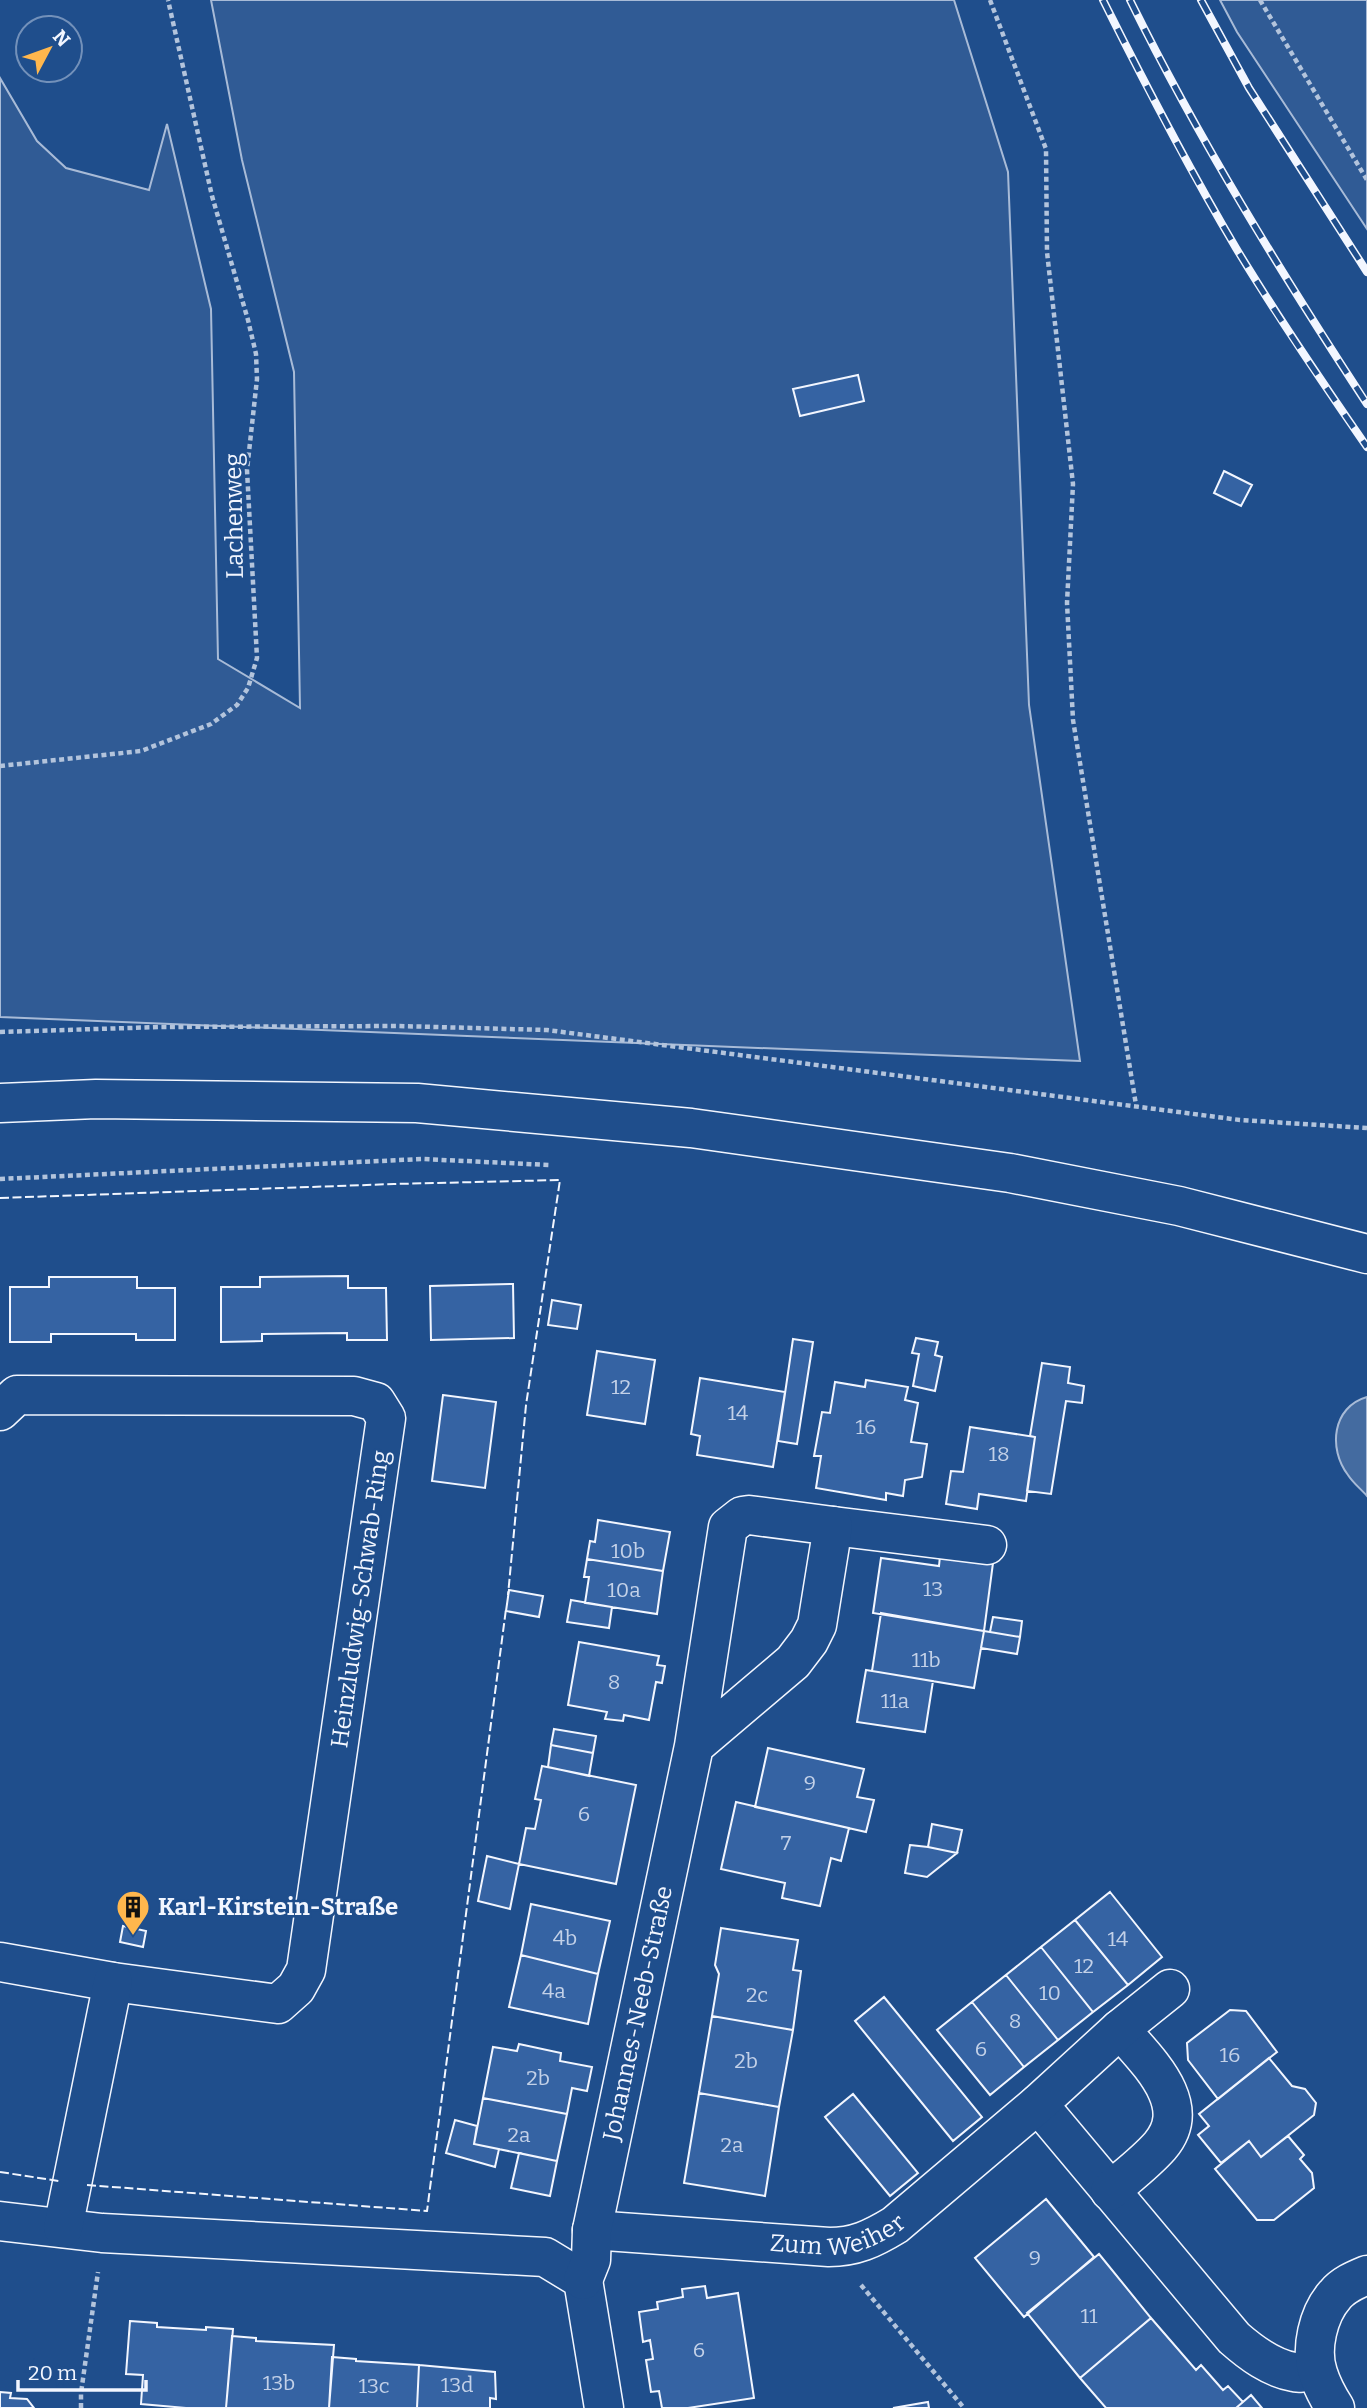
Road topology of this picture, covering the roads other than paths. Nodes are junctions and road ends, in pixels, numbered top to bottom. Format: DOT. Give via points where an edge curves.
graph roads {
  1 [pos="0,1103"];
  2 [pos="1367,1254"];
  3 [pos="0,1411"];
  4 [pos="833,1526"];
  5 [pos="987,1545"];
  6 [pos="694,1746"];
  7 [pos="0,1962"];
  8 [pos="113,1982"];
  9 [pos="1170,1989"];
  10 [pos="1120,2029"];
  11 [pos="1038,2104"];
  12 [pos="1110,2191"];
  13 [pos="0,2221"];
  14 [pos="63,2228"];
  15 [pos="592,2230"];
  16 [pos="1367,2275"];
  17 [pos="583,2280"];
  18 [pos="1317,2370"];
  19 [pos="604,2408"];
  20 [pos="1335,2408"];
  1 -- 2 [label="street" via="96,1099 417,1103 691,1128 1010,1172 1179,1206"];
  3 -- 8 [label="street, Heinzludwig-Schwab-Ring" via="17,1395 354,1396 376,1402 386,1418 306,1970 296,1988 278,2004"];
  4 -- 5 [label="street, Johannes-Neeb-Straße"];
  4 -- 6 [label="street" via="817,1625 809,1641 793,1662"];
  4 -- 6 [label="street, Johannes-Neeb-Straße" via="749,1515 728,1527"];
  6 -- 15 [label="street, Johannes-Neeb-Straße"];
  7 -- 8 [label="street, Heinzludwig-Schwab-Ring"];
  8 -- 14 [label="street"];
  9 -- 10 [label="street, Zum Weiher"];
  10 -- 11 [label="street, Zum Weiher"];
  10 -- 12 [label="street" via="1160,2076 1173,2112 1161,2146"];
  11 -- 12 [label="street"];
  11 -- 15 [label="street, Zum Weiher" via="895,2225 850,2247"];
  12 -- 18 [label="street" via="1234,2338 1254,2355 1295,2373"];
  13 -- 14 [label="street"];
  14 -- 17 [label="street" via="545,2257"];
  15 -- 17 [label="street, Johannes-Neeb-Straße" via="591,2260"];
  16 -- 18 [label="street" via="1334,2295 1322,2315 1315,2342"];
  17 -- 19 [label="street"];
  18 -- 20 [label="street"];
}
